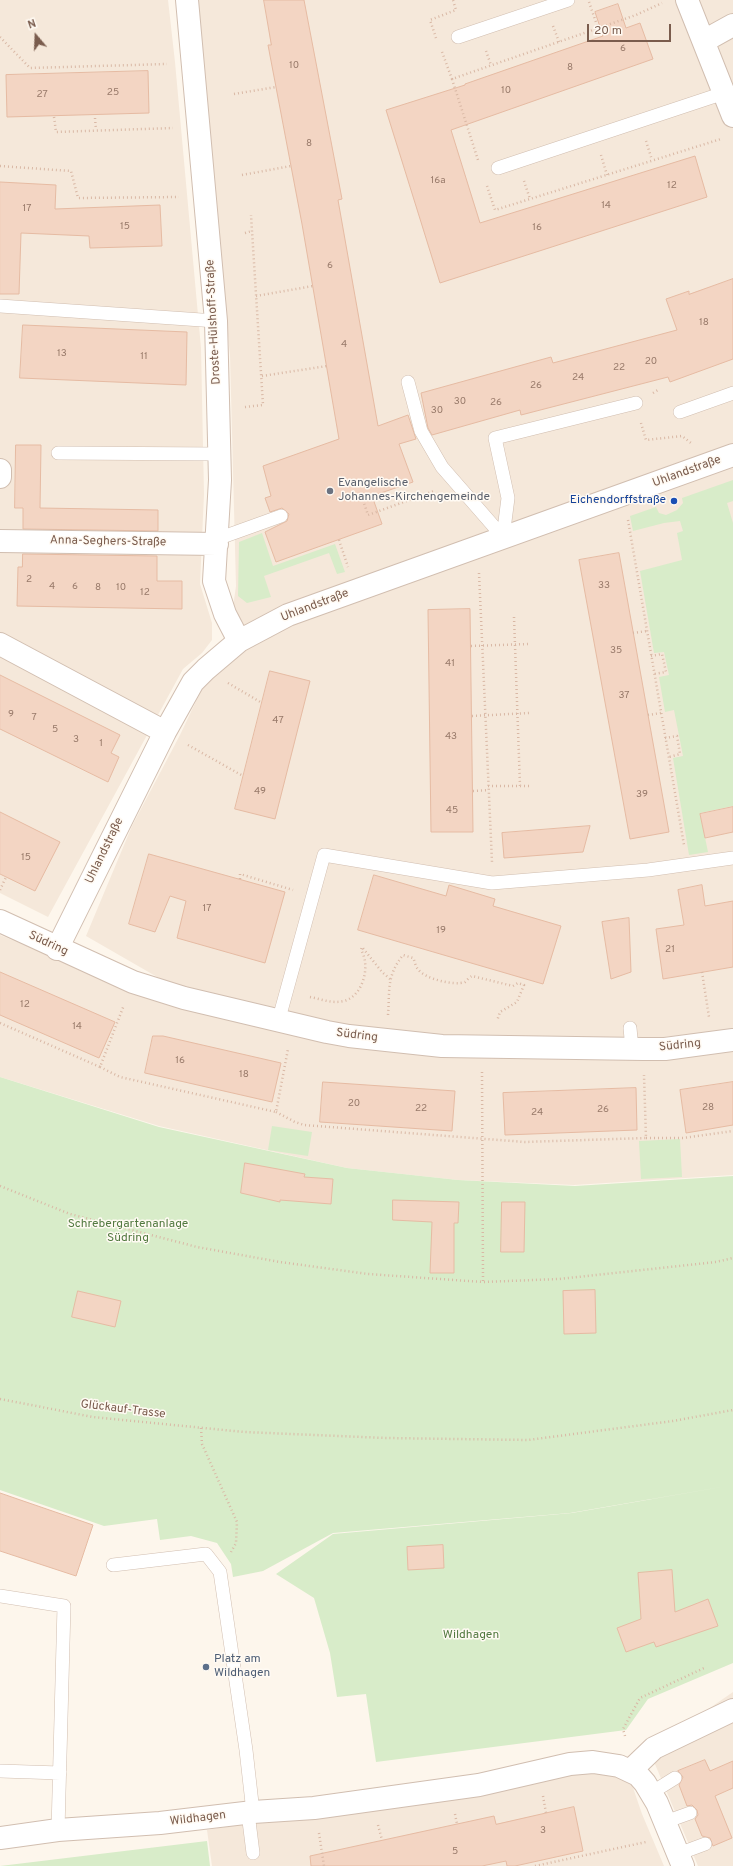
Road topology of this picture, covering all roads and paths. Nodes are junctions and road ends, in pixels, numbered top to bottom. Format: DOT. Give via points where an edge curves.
graph roads {
  1 [pos="187,0"];
  2 [pos="568,0"];
  3 [pos="589,0"];
  4 [pos="686,0"];
  5 [pos="733,26"];
  6 [pos="598,28"];
  7 [pos="0,37"];
  8 [pos="458,37"];
  9 [pos="704,41"];
  10 [pos="192,63"];
  11 [pos="276,87"];
  12 [pos="724,93"];
  13 [pos="234,94"];
  14 [pos="733,116"];
  15 [pos="54,117"];
  16 [pos="94,118"];
  17 [pos="199,127"];
  18 [pos="96,130"];
  19 [pos="0,166"];
  20 [pos="291,166"];
  21 [pos="498,168"];
  22 [pos="242,175"];
  23 [pos="205,196"];
  24 [pos="251,215"];
  25 [pos="252,231"];
  26 [pos="245,234"];
  27 [pos="313,286"];
  28 [pos="256,296"];
  29 [pos="0,306"];
  30 [pos="216,321"];
  31 [pos="327,366"];
  32 [pos="262,376"];
  33 [pos="408,382"];
  34 [pos="733,393"];
  35 [pos="636,403"];
  36 [pos="243,408"];
  37 [pos="680,412"];
  38 [pos="694,445"];
  39 [pos="58,453"];
  40 [pos="220,454"];
  41 [pos="733,455"];
  42 [pos="0,470"];
  43 [pos="0,477"];
  44 [pos="456,482"];
  45 [pos="623,494"];
  46 [pos="363,500"];
  47 [pos="281,516"];
  48 [pos="503,537"];
  49 [pos="339,540"];
  50 [pos="0,541"];
  51 [pos="217,541"];
  52 [pos="477,546"];
  53 [pos="350,573"];
  54 [pos="514,617"];
  55 [pos="647,631"];
  56 [pos="633,633"];
  57 [pos="239,640"];
  58 [pos="0,644"];
  59 [pos="528,644"];
  60 [pos="515,645"];
  61 [pos="471,646"];
  62 [pos="482,646"];
  63 [pos="651,656"];
  64 [pos="206,669"];
  65 [pos="654,674"];
  66 [pos="262,703"];
  67 [pos="529,713"];
  68 [pos="661,713"];
  69 [pos="485,714"];
  70 [pos="518,714"];
  71 [pos="648,715"];
  72 [pos="472,716"];
  73 [pos="165,732"];
  74 [pos="665,738"];
  75 [pos="669,757"];
  76 [pos="243,776"];
  77 [pos="488,786"];
  78 [pos="520,786"];
  79 [pos="531,786"];
  80 [pos="488,790"];
  81 [pos="473,791"];
  82 [pos="733,858"];
  83 [pos="687,864"];
  84 [pos="6,877"];
  85 [pos="240,879"];
  86 [pos="492,883"];
  87 [pos="0,890"];
  88 [pos="313,895"];
  89 [pos="0,921"];
  90 [pos="57,949"];
  91 [pos="702,972"];
  92 [pos="390,978"];
  93 [pos="133,982"];
  94 [pos="310,997"];
  95 [pos="0,1023"];
  96 [pos="285,1023"];
  97 [pos="386,1040"];
  98 [pos="723,1041"];
  99 [pos="635,1042"];
  100 [pos="484,1047"];
  101 [pos="100,1067"];
  102 [pos="276,1112"];
  103 [pos="733,1131"];
  104 [pos="646,1138"];
  105 [pos="482,1140"];
  106 [pos="0,1186"];
  107 [pos="733,1258"];
  108 [pos="483,1282"];
  109 [pos="0,1399"];
  110 [pos="733,1410"];
  111 [pos="201,1428"];
  112 [pos="113,1565"];
  113 [pos="220,1572"];
  114 [pos="0,1596"];
  115 [pos="704,1668"];
  116 [pos="733,1710"];
  117 [pos="625,1736"];
  118 [pos="0,1771"];
  119 [pos="630,1771"];
  120 [pos="60,1772"];
  121 [pos="675,1778"];
  122 [pos="541,1790"];
  123 [pos="651,1793"];
  124 [pos="250,1813"];
  125 [pos="546,1813"];
  126 [pos="690,1813"];
  127 [pos="665,1822"];
  128 [pos="318,1826"];
  129 [pos="58,1830"];
  130 [pos="0,1838"];
  131 [pos="648,1842"];
  132 [pos="705,1844"];
  133 [pos="254,1853"];
  134 [pos="681,1860"];
  135 [pos="324,1866"];
  136 [pos="535,1866"];
  1 -- 10 [label="street, Droste-Hülshoff-Straße"];
  2 -- 8 [label="lane"];
  3 -- 6 [label="path"];
  4 -- 9 [label="street"];
  5 -- 9 [label="street"];
  7 -- 10 [label="path" via="30,68"];
  9 -- 12 [label="street"];
  10 -- 17 [label="street, Droste-Hülshoff-Straße"];
  11 -- 13 [label="path"];
  12 -- 14 [label="street"];
  12 -- 21 [label="lane"];
  15 -- 18 [label="path" via="56,132"];
  16 -- 18 [label="path"];
  17 -- 18 [label="path"];
  17 -- 23 [label="street, Droste-Hülshoff-Straße"];
  19 -- 23 [label="path" via="70,171 78,198"];
  20 -- 22 [label="path"];
  23 -- 30 [label="street, Droste-Hülshoff-Straße"];
  24 -- 25 [label="path"];
  25 -- 26 [label="path"];
  25 -- 28 [label="path"];
  27 -- 28 [label="path"];
  28 -- 32 [label="path"];
  29 -- 30 [label="lane"];
  30 -- 40 [label="street, Droste-Hülshoff-Straße"];
  31 -- 32 [label="path"];
  32 -- 36 [label="path" via="263,405"];
  33 -- 44 [label="lane" via="421,431 442,467"];
  34 -- 37 [label="lane"];
  35 -- 38 [label="path" via="646,440 682,436"];
  35 -- 48 [label="lane" via="495,438 508,498"];
  39 -- 40 [label="lane"];
  40 -- 51 [label="street, Droste-Hülshoff-Straße"];
  41 -- 45 [label="street, Uhlandstraße"];
  42 -- 43 [label="street"];
  44 -- 46 [label="path" via="368,514"];
  44 -- 48 [label="lane"];
  45 -- 48 [label="street, Uhlandstraße"];
  45 -- 55 [label="path"];
  47 -- 51 [label="lane"];
  48 -- 52 [label="street, Uhlandstraße"];
  49 -- 53 [label="path"];
  50 -- 51 [label="street, Anna-Seghers-Straße"];
  51 -- 57 [label="street, Droste-Hülshoff-Straße" via="214,580 225,614"];
  52 -- 57 [label="street, Uhlandstraße" via="288,615"];
  52 -- 62 [label="path"];
  54 -- 60 [label="path"];
  55 -- 56 [label="path"];
  55 -- 63 [label="path"];
  57 -- 64 [label="street, Uhlandstraße"];
  58 -- 73 [label="street"];
  59 -- 60 [label="path"];
  60 -- 62 [label="path"];
  60 -- 70 [label="path"];
  61 -- 62 [label="path"];
  62 -- 69 [label="path"];
  63 -- 65 [label="path"];
  63 -- 65 [label="path" via="662,654 665,666 666,672"];
  64 -- 66 [label="path"];
  64 -- 73 [label="street, Uhlandstraße" via="193,682"];
  65 -- 68 [label="path"];
  67 -- 70 [label="path"];
  68 -- 71 [label="path"];
  68 -- 74 [label="path"];
  69 -- 70 [label="path"];
  69 -- 72 [label="path"];
  69 -- 77 [label="path"];
  70 -- 78 [label="path"];
  73 -- 76 [label="path"];
  73 -- 90 [label="street, Uhlandstraße"];
  74 -- 75 [label="path"];
  74 -- 75 [label="path" via="677,736 680,754"];
  75 -- 83 [label="path"];
  77 -- 78 [label="path"];
  77 -- 80 [label="path"];
  78 -- 79 [label="path"];
  80 -- 81 [label="path"];
  80 -- 86 [label="path"];
  82 -- 83 [label="lane"];
  83 -- 86 [label="lane" via="648,870"];
  84 -- 87 [label="path"];
  85 -- 88 [label="path" via="240,874"];
  86 -- 88 [label="lane" via="324,855"];
  88 -- 96 [label="lane"];
  89 -- 90 [label="street, Südring"];
  90 -- 93 [label="street, Südring"];
  91 -- 98 [label="path"];
  92 -- 94 [label="path" via="362,947 364,980 354,995 333,1002"];
  92 -- 97 [label="path"];
  92 -- 100 [label="path" via="396,963 403,955 413,958 418,970 424,974 445,982 460,983 472,976 512,986 518,983 524,985 517,1002 500,1012"];
  93 -- 96 [label="street, Südring" via="184,998"];
  93 -- 101 [label="path"];
  95 -- 101 [label="path"];
  96 -- 97 [label="street, Südring" via="349,1036"];
  96 -- 102 [label="path"];
  97 -- 100 [label="street, Südring"];
  98 -- 99 [label="street, Südring" via="665,1049"];
  99 -- 100 [label="street, Südring"];
  99 -- 104 [label="path"];
  100 -- 105 [label="path"];
  101 -- 102 [label="path" via="120,1077"];
  102 -- 105 [label="path" via="304,1125"];
  103 -- 104 [label="path" via="683,1138"];
  104 -- 105 [label="path" via="525,1142"];
  105 -- 108 [label="path"];
  106 -- 108 [label="path" via="70,1214 197,1247 368,1274"];
  107 -- 108 [label="path" via="716,1262 559,1278"];
  109 -- 111 [label="path, Glückauf-Trasse" via="93,1417"];
  110 -- 111 [label="path, Glückauf-Trasse" via="673,1421 528,1440 386,1438"];
  111 -- 113 [label="path" via="202,1444 237,1522 236,1543"];
  112 -- 113 [label="lane" via="206,1554"];
  113 -- 124 [label="lane" via="245,1742"];
  114 -- 120 [label="lane" via="64,1606"];
  115 -- 117 [label="path" via="640,1698 623,1729"];
  116 -- 119 [label="street" via="654,1748"];
  118 -- 120 [label="lane"];
  119 -- 123 [label="street, Wildhagen" via="645,1783"];
  119 -- 124 [label="street, Wildhagen" via="609,1763 570,1764 479,1786 314,1808"];
  120 -- 129 [label="lane"];
  121 -- 123 [label="lane"];
  122 -- 125 [label="path"];
  123 -- 127 [label="street, Wildhagen"];
  124 -- 129 [label="street, Wildhagen" via="160,1823"];
  124 -- 133 [label="lane"];
  126 -- 127 [label="lane"];
  127 -- 134 [label="street, Wildhagen"];
  128 -- 135 [label="path"];
  129 -- 130 [label="street, Wildhagen"];
  131 -- 136 [label="path"];
  132 -- 134 [label="lane"];
}
